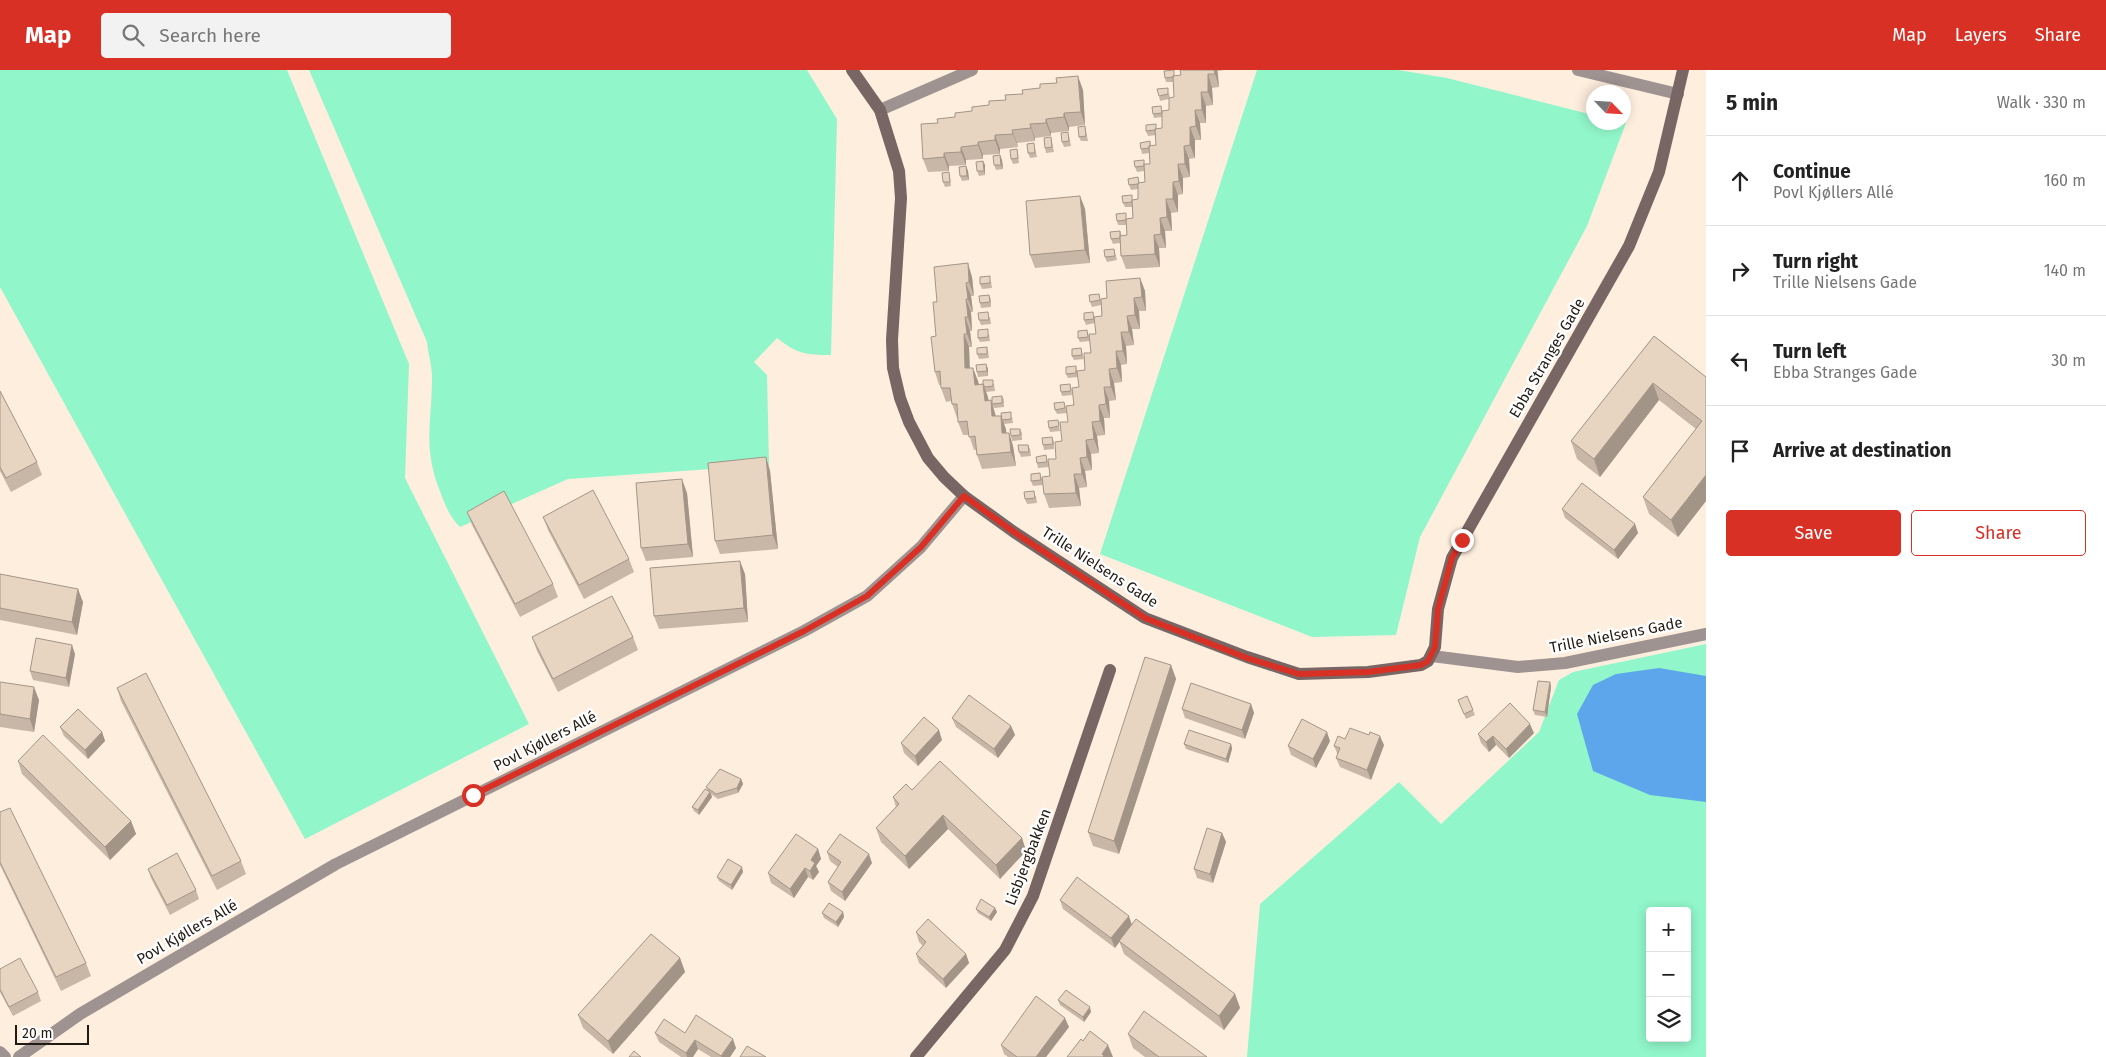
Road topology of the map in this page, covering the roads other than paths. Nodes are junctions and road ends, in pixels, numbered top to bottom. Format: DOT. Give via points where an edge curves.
graph roads {
  1 [pos="852,70"];
  2 [pos="972,70"];
  3 [pos="1578,70"];
  4 [pos="1683,70"];
  5 [pos="1678,94"];
  6 [pos="880,110"];
  7 [pos="964,496"];
  8 [pos="1706,634"];
  9 [pos="1432,656"];
  10 [pos="1110,670"];
  11 [pos="0,1052"];
  12 [pos="6,1057"];
  13 [pos="19,1057"];
  14 [pos="916,1057"];
  1 -- 6 [label="street, Trille Nielsens Gade"];
  2 -- 6 [label="street"];
  3 -- 5 [label="street"];
  4 -- 5 [label="street, Ebba Stranges Gade"];
  5 -- 9 [label="street, Ebba Stranges Gade" via="1659,172 1629,246 1452,558 1438,609"];
  6 -- 7 [label="street, Trille Nielsens Gade" via="899,171 893,368 909,422 928,458"];
  7 -- 9 [label="street, Trille Nielsens Gade" via="1145,618 1247,658 1299,674 1402,668 1421,665"];
  7 -- 13 [label="street, Povl Kjøllers Allé" via="921,547 867,596 804,631 336,864 80,1014"];
  8 -- 9 [label="street, Trille Nielsens Gade" via="1565,664 1518,666"];
  10 -- 14 [label="street, Lisbjergbakken" via="1033,896 1005,950"];
  11 -- 12 [label="street"];
}
